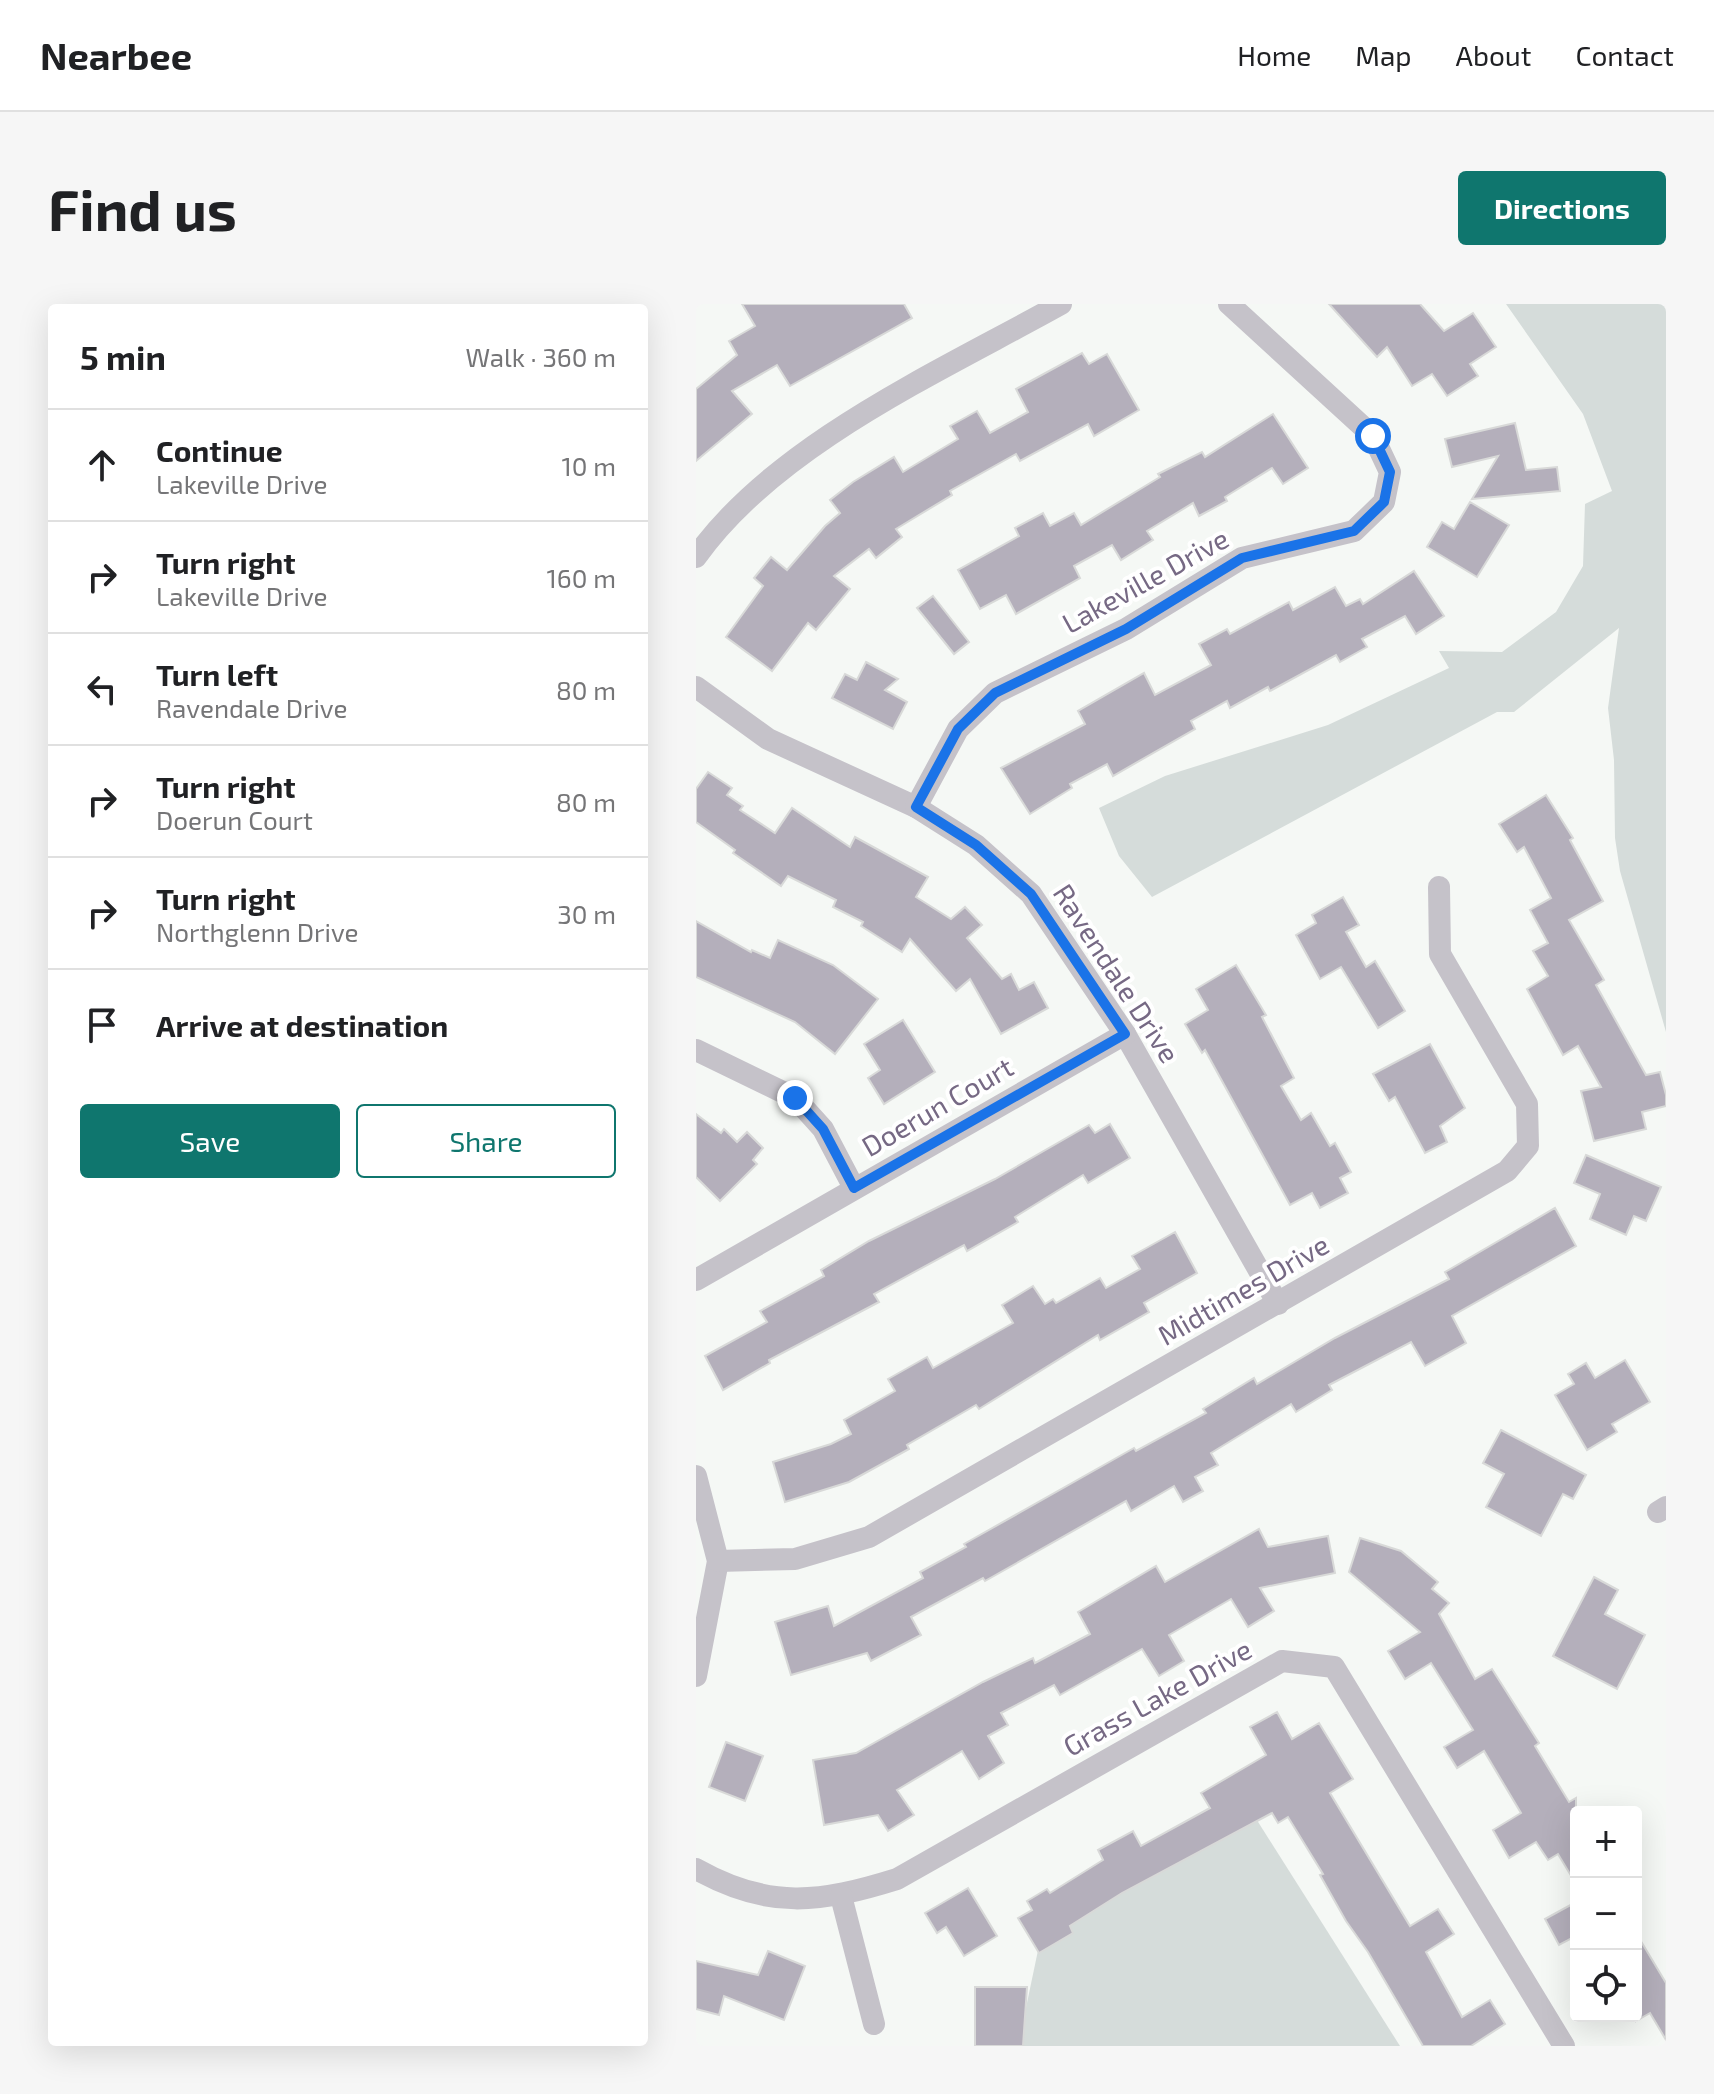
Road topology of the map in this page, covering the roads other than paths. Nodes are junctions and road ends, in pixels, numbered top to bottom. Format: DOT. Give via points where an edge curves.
graph roads {
  1 [pos="1061,304"];
  2 [pos="1229,304"];
  3 [pos="696,557"];
  4 [pos="696,687"];
  5 [pos="916,807"];
  6 [pos="1439,887"];
  7 [pos="1125,1034"];
  8 [pos="696,1050"];
  9 [pos="854,1188"];
  10 [pos="696,1280"];
  11 [pos="1278,1304"];
  12 [pos="696,1476"];
  13 [pos="718,1561"];
  14 [pos="696,1676"];
  15 [pos="696,1869"];
  16 [pos="841,1896"];
  17 [pos="874,2024"];
  18 [pos="1564,2046"];
  1 -- 3 [label="street" via="821,438 715,530"];
  2 -- 5 [label="street, Lakeville Drive" via="1373,436 1390,472 1384,502 1354,531 1242,558 1126,629 995,693 958,729"];
  4 -- 5 [label="street, Ravendale Drive" via="768,739"];
  5 -- 7 [label="street, Ravendale Drive" via="976,845 1031,894"];
  6 -- 11 [label="street, Midtimes Drive" via="1440,954 1527,1104 1528,1146 1507,1171"];
  7 -- 9 [label="street, Doerun Court"];
  7 -- 11 [label="street, Ravendale Drive"];
  8 -- 9 [label="street" via="795,1098 823,1129"];
  9 -- 10 [label="street, Doerun Court"];
  11 -- 13 [label="street, Midtimes Drive" via="869,1537 795,1559"];
  12 -- 13 [label="street"];
  13 -- 14 [label="street"];
  15 -- 16 [label="street, Grass Lake Drive" via="731,1889 785,1899"];
  16 -- 17 [label="street"];
  16 -- 18 [label="street, Grass Lake Drive" via="897,1879 1282,1661 1334,1667"];
}
